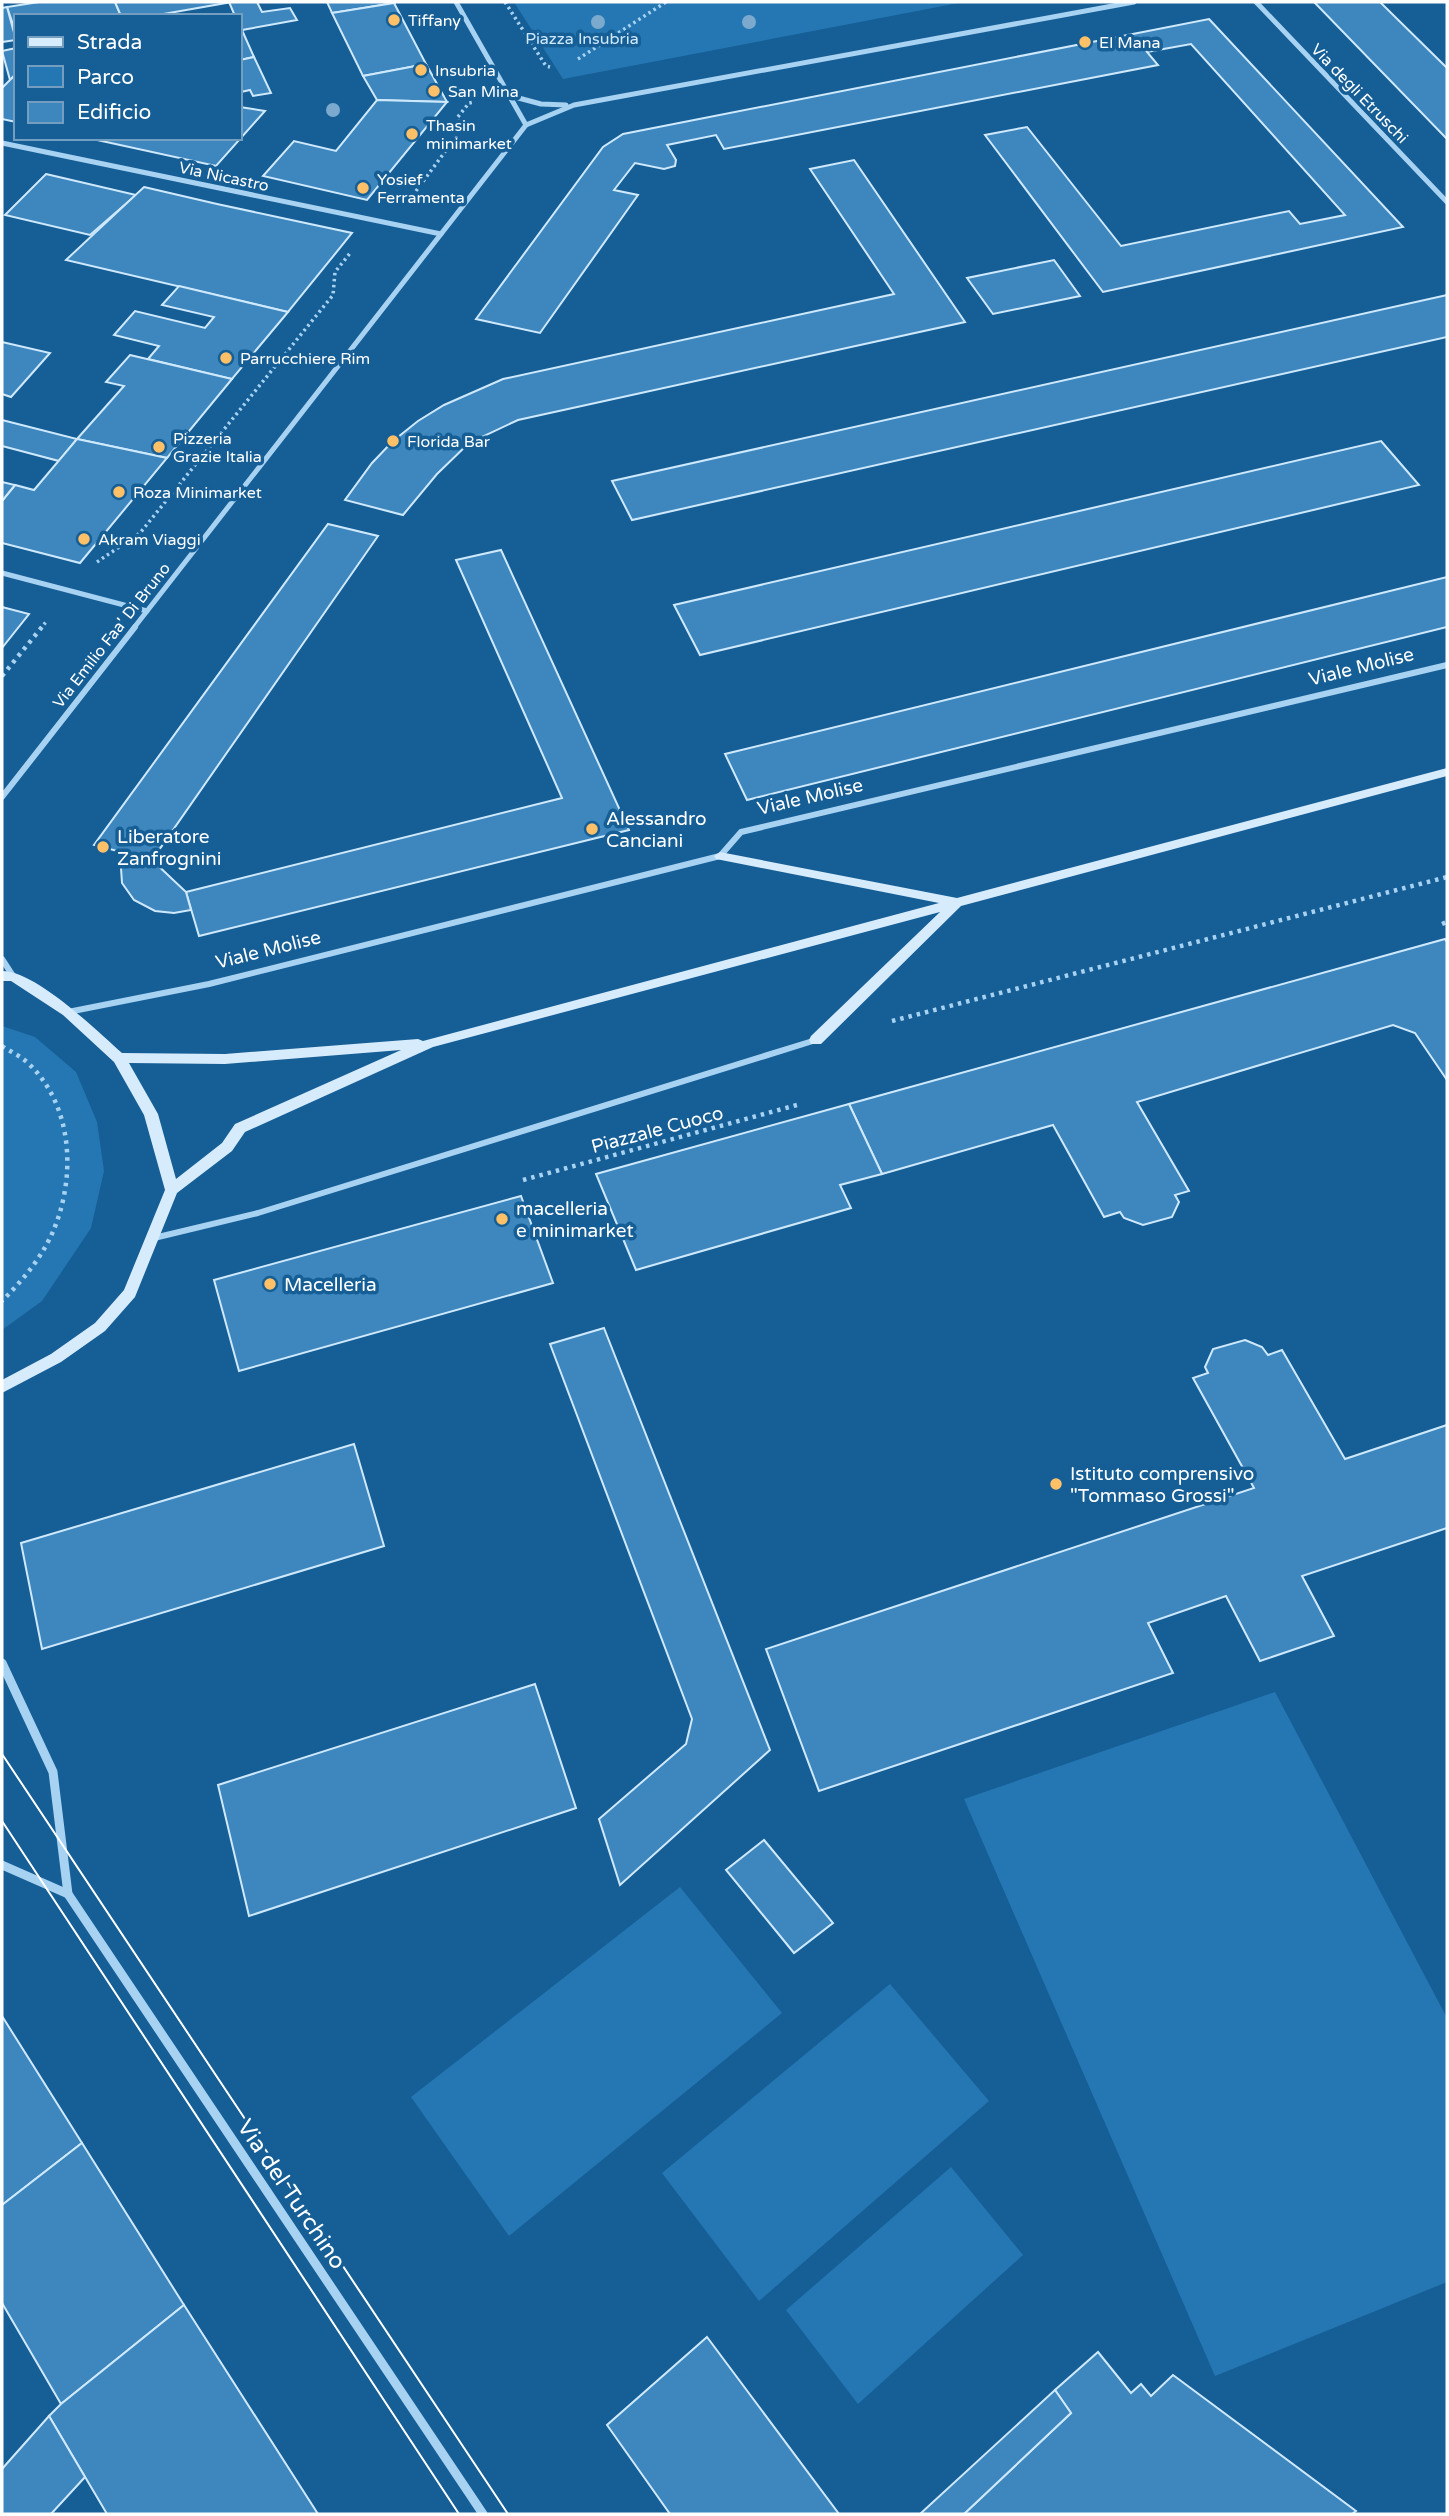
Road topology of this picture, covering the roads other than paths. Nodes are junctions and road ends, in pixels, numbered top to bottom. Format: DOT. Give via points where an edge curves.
graph roads {
  1 [pos="456,2"];
  2 [pos="1133,2"];
  3 [pos="1255,2"];
  4 [pos="511,96"];
  5 [pos="574,105"];
  6 [pos="526,125"];
  7 [pos="2,143"];
  8 [pos="1447,202"];
  9 [pos="441,234"];
  10 [pos="2,573"];
  11 [pos="147,611"];
  12 [pos="1447,665"];
  13 [pos="1447,772"];
  14 [pos="2,797"];
  15 [pos="720,856"];
  16 [pos="958,902"];
  17 [pos="2,959"];
  18 [pos="8,976"];
  19 [pos="68,1012"];
  20 [pos="816,1040"];
  21 [pos="430,1043"];
  22 [pos="120,1058"];
  23 [pos="172,1191"];
  24 [pos="154,1238"];
  25 [pos="2,1387"];
  26 [pos="2,1663"];
  27 [pos="2,1865"];
  28 [pos="68,1894"];
  29 [pos="483,2514"];
  1 -- 4 [label="street"];
  2 -- 5 [label="street"];
  3 -- 8 [label="street, Via degli Etruschi"];
  4 -- 5 [label="street" via="541,104"];
  4 -- 6 [label="street"];
  5 -- 6 [label="street"];
  6 -- 9 [label="street, Via Emilio Faa' Di Bruno"];
  7 -- 9 [label="street, Via Nicastro"];
  9 -- 11 [label="street, Via Emilio Faa' Di Bruno"];
  10 -- 11 [label="street"];
  11 -- 14 [label="street, Via Emilio Faa' Di Bruno"];
  12 -- 15 [label="street, Viale Molise" via="741,832"];
  13 -- 16 [label="main road"];
  15 -- 16 [label="main road"];
  15 -- 19 [label="street, Viale Molise" via="209,984"];
  16 -- 20 [label="main road"];
  16 -- 21 [label="main road"];
  17 -- 18 [label="street"];
  18 -- 19 [label="main road"];
  19 -- 22 [label="main road"];
  20 -- 24 [label="street" via="258,1213"];
  21 -- 22 [label="main road" via="225,1059"];
  21 -- 23 [label="main road" via="240,1128 227,1147"];
  22 -- 23 [label="main road" via="151,1114"];
  23 -- 24 [label="main road"];
  24 -- 25 [label="main road" via="130,1293 100,1327"];
  26 -- 28 [label="street, Via del Turchino" via="53,1772"];
  27 -- 28 [label="street"];
  28 -- 29 [label="street, Via del Turchino"];
}
